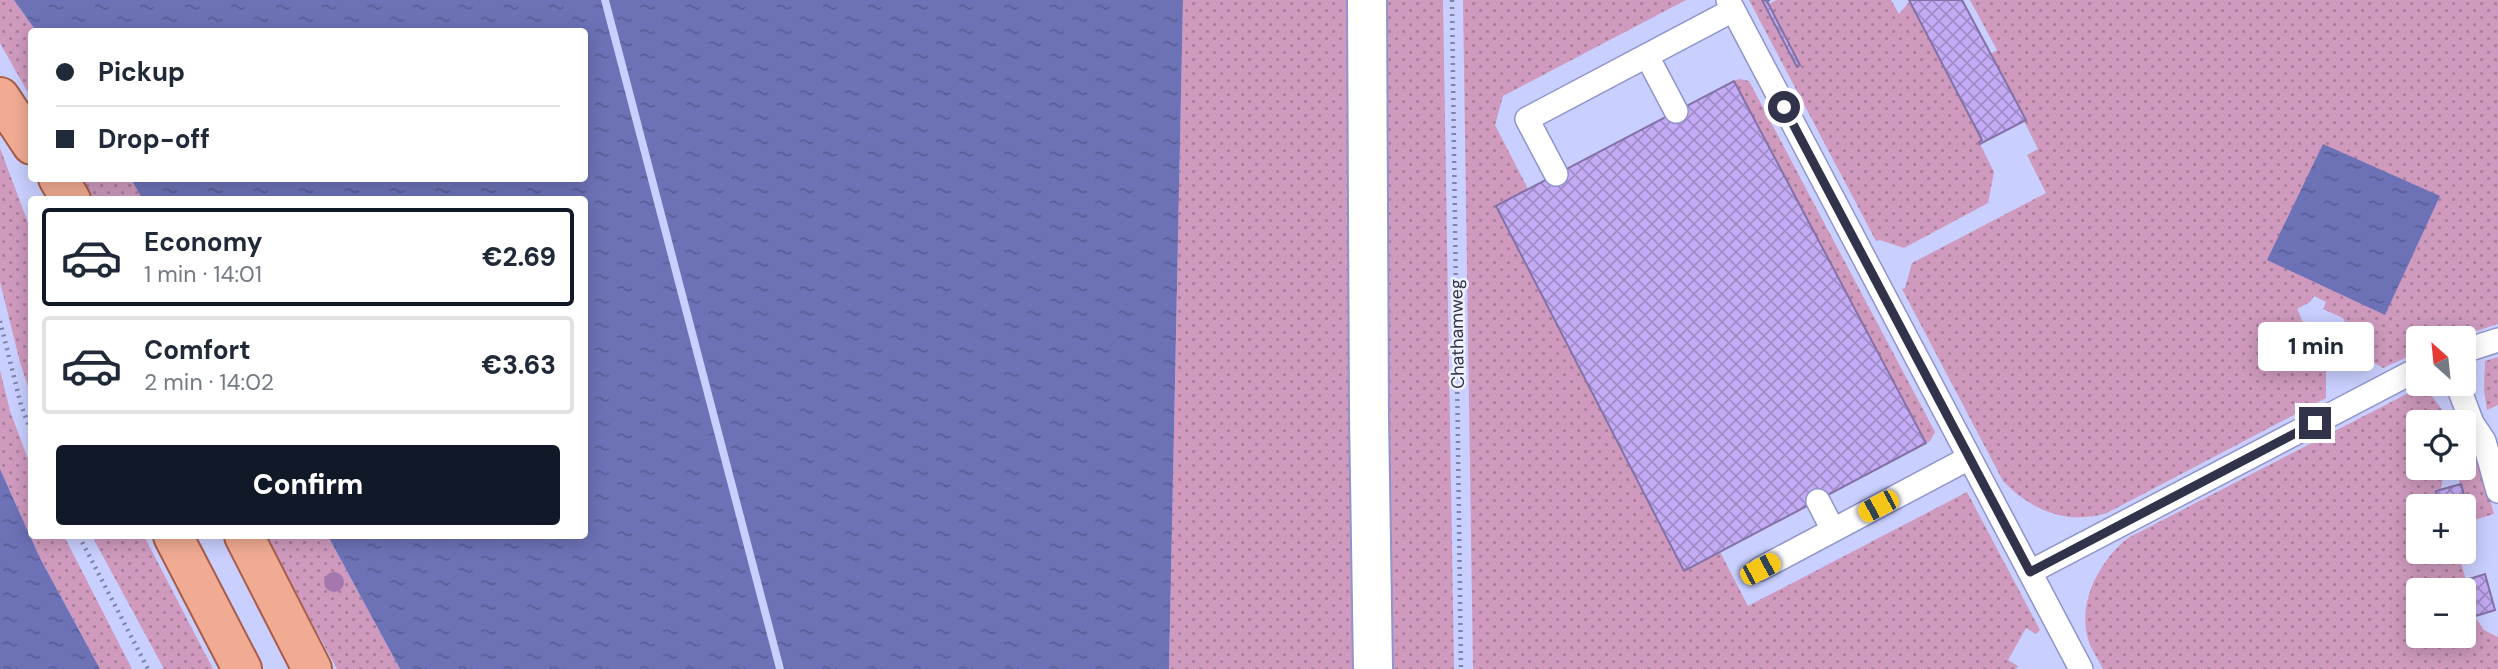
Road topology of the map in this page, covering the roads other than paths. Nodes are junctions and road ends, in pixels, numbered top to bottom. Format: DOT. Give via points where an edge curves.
graph roads {
  1 [pos="1367,0"];
  2 [pos="1730,5"];
  3 [pos="1647,56"];
  4 [pos="0,97"];
  5 [pos="1676,111"];
  6 [pos="28,147"];
  7 [pos="1556,174"];
  8 [pos="2498,340"];
  9 [pos="2476,347"];
  10 [pos="2406,375"];
  11 [pos="2462,396"];
  12 [pos="1969,458"];
  13 [pos="2498,491"];
  14 [pos="1818,500"];
  15 [pos="1833,530"];
  16 [pos="175,539"];
  17 [pos="246,539"];
  18 [pos="1760,569"];
  19 [pos="2030,572"];
  20 [pos="242,669"];
  21 [pos="312,669"];
  22 [pos="1373,669"];
  23 [pos="2081,669"];
  1 -- 22 [label="street"];
  2 -- 3 [label="lane"];
  2 -- 12 [label="lane"];
  3 -- 5 [label="lane"];
  3 -- 7 [label="lane" via="1527,119"];
  4 -- 6 [label="main road"];
  8 -- 9 [label="lane"];
  10 -- 19 [label="lane"];
  11 -- 13 [label="lane" via="2484,441"];
  12 -- 15 [label="lane"];
  12 -- 19 [label="lane"];
  14 -- 15 [label="lane"];
  15 -- 18 [label="lane"];
  16 -- 20 [label="main road"];
  17 -- 21 [label="main road"];
  19 -- 23 [label="lane"];
}
